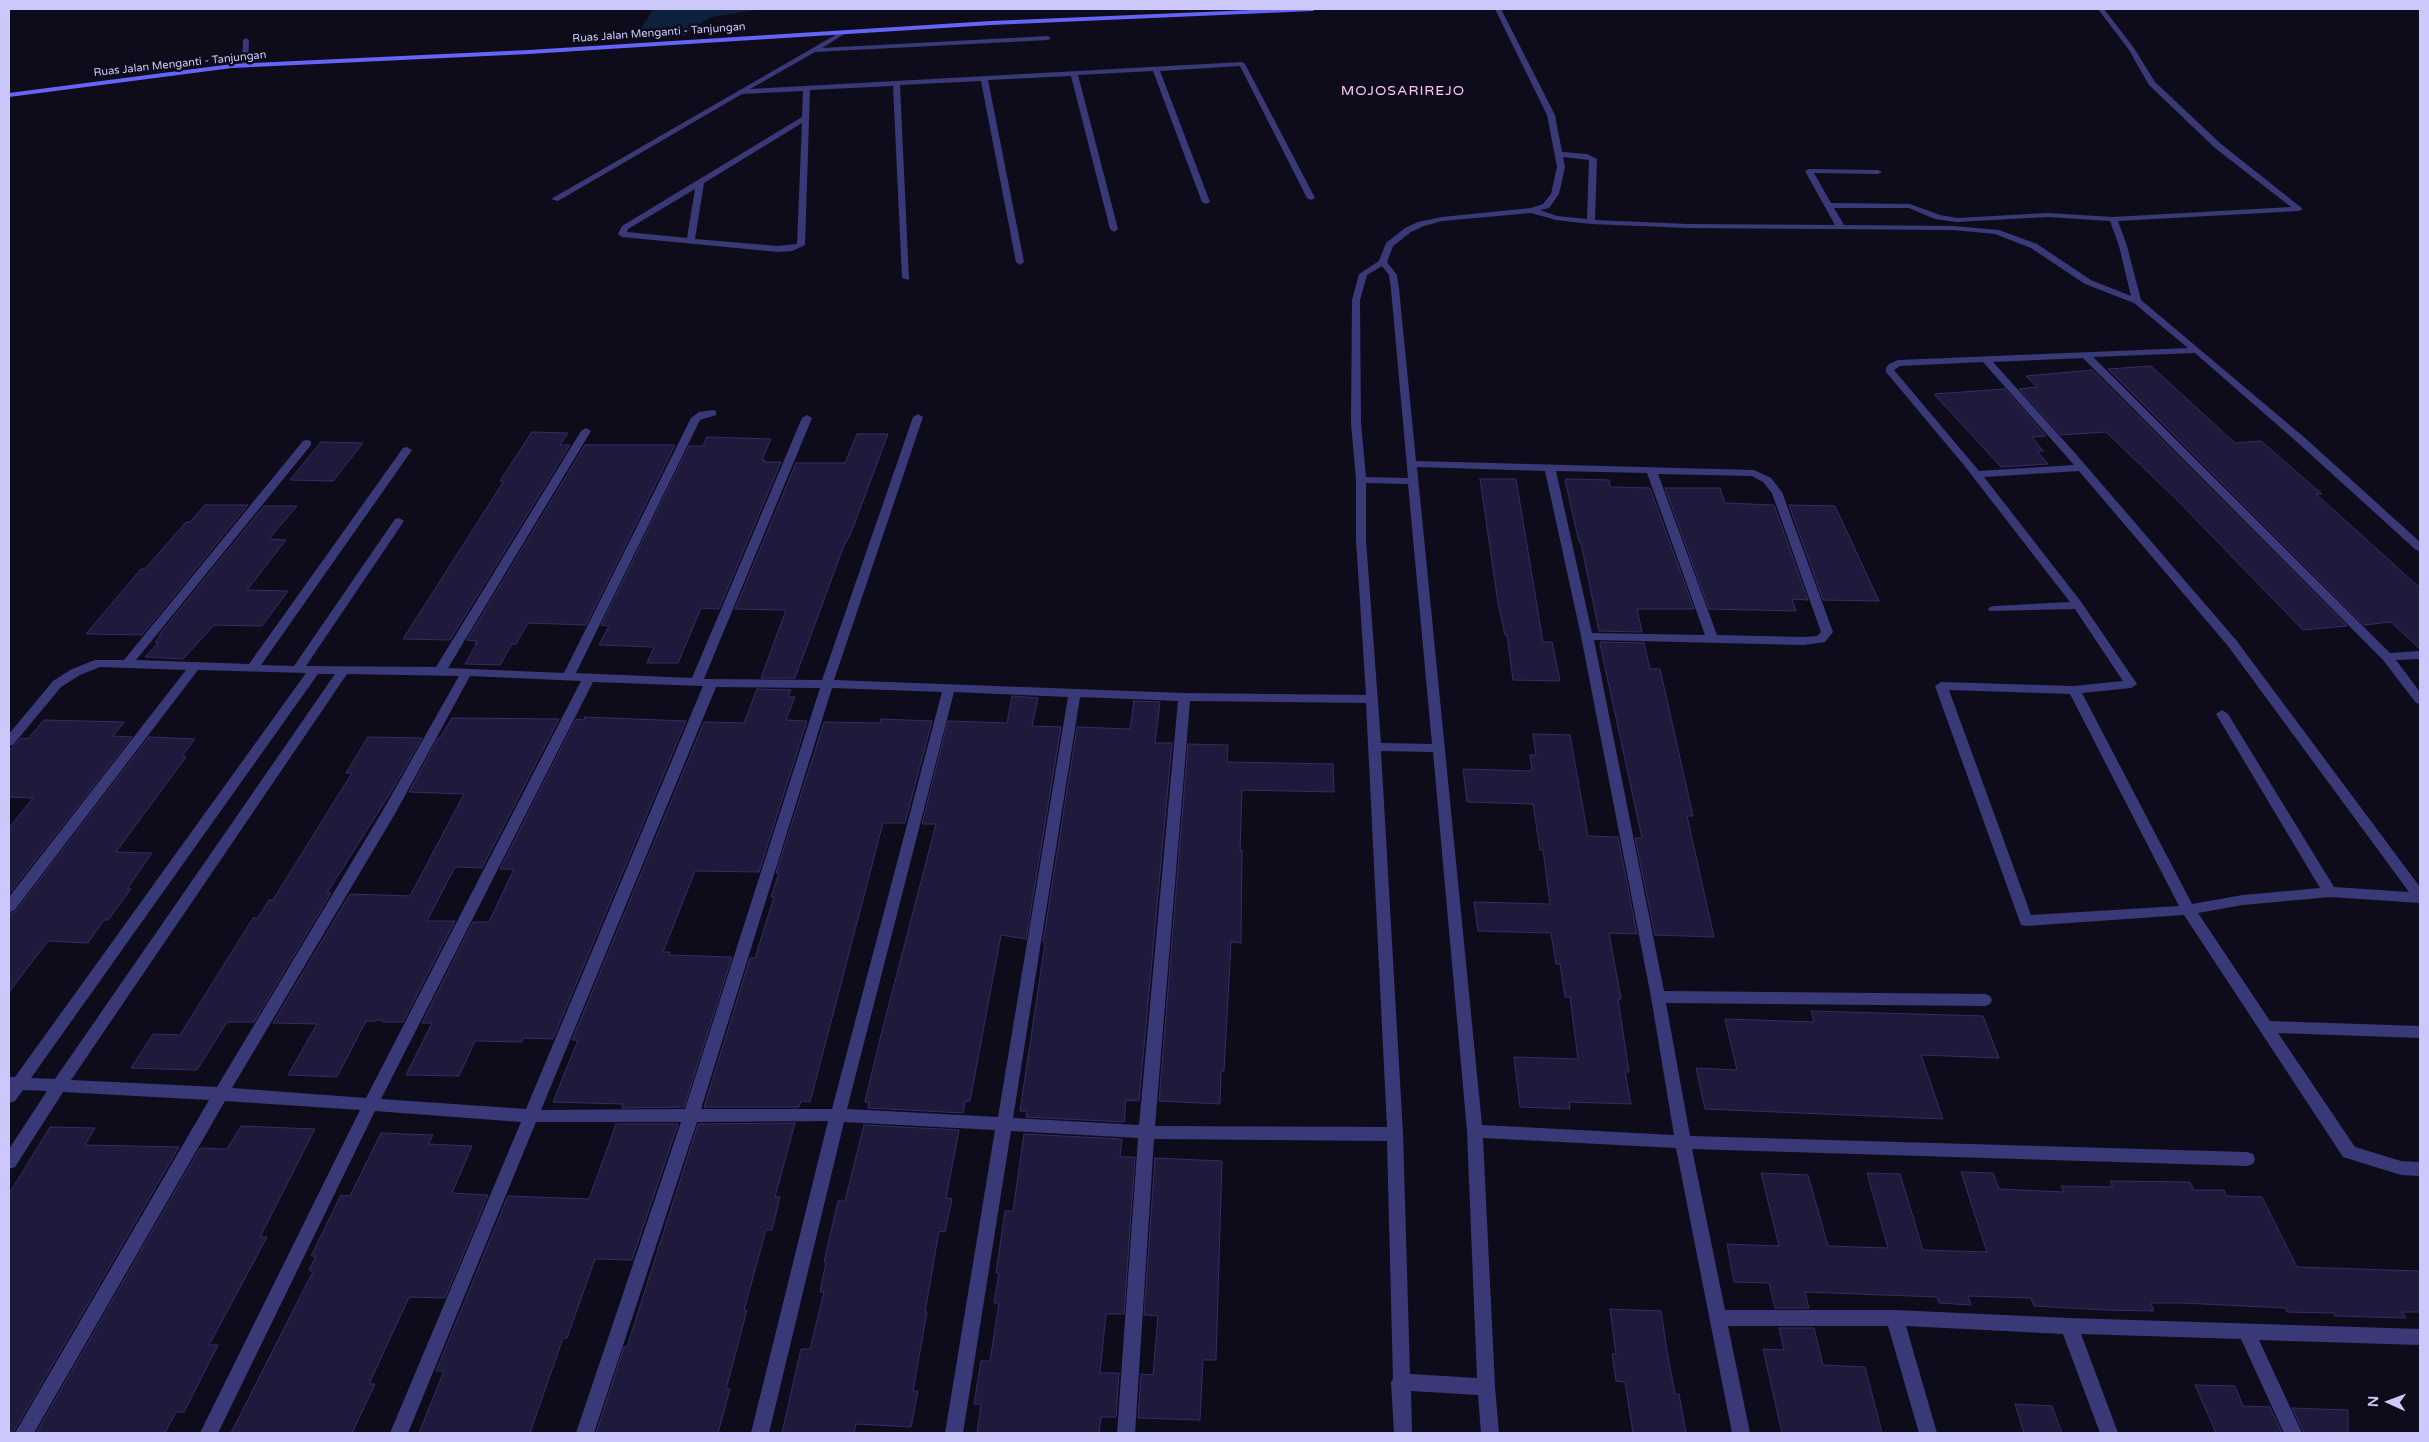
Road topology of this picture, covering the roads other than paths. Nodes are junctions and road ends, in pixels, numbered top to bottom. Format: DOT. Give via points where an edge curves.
graph roads {
  1 [pos="1313,9"];
  2 [pos="1498,9"];
  3 [pos="2101,9"];
  4 [pos="844,32"];
  5 [pos="1048,38"];
  6 [pos="246,40"];
  7 [pos="812,50"];
  8 [pos="245,65"];
  9 [pos="1156,69"];
  10 [pos="1074,73"];
  11 [pos="984,78"];
  12 [pos="896,83"];
  13 [pos="808,88"];
  14 [pos="740,92"];
  15 [pos="9,95"];
  16 [pos="805,118"];
  17 [pos="1559,154"];
  18 [pos="1878,172"];
  19 [pos="700,183"];
  20 [pos="1311,198"];
  21 [pos="555,199"];
  22 [pos="1206,202"];
  23 [pos="1828,205"];
  24 [pos="1531,210"];
  25 [pos="1993,218"];
  26 [pos="2113,219"];
  27 [pos="1591,222"];
  28 [pos="1841,227"];
  29 [pos="1114,229"];
  30 [pos="1996,232"];
  31 [pos="691,240"];
  32 [pos="1020,262"];
  33 [pos="1383,262"];
  34 [pos="906,278"];
  35 [pos="2137,301"];
  36 [pos="2198,350"];
  37 [pos="2086,356"];
  38 [pos="1986,360"];
  39 [pos="713,413"];
  40 [pos="918,417"];
  41 [pos="807,418"];
  42 [pos="586,431"];
  43 [pos="307,443"];
  44 [pos="407,450"];
  45 [pos="1411,464"];
  46 [pos="1550,468"];
  47 [pos="2082,468"];
  48 [pos="1651,470"];
  49 [pos="1976,474"];
  50 [pos="1361,480"];
  51 [pos="1413,481"];
  52 [pos="399,521"];
  53 [pos="2420,548"];
  54 [pos="2078,605"];
  55 [pos="1994,609"];
  56 [pos="1587,636"];
  57 [pos="1713,640"];
  58 [pos="2420,655"];
  59 [pos="2386,657"];
  60 [pos="128,664"];
  61 [pos="194,667"];
  62 [pos="252,669"];
  63 [pos="298,669"];
  64 [pos="315,670"];
  65 [pos="344,670"];
  66 [pos="440,671"];
  67 [pos="466,673"];
  68 [pos="568,677"];
  69 [pos="589,678"];
  70 [pos="704,682"];
  71 [pos="827,684"];
  72 [pos="949,688"];
  73 [pos="2074,690"];
  74 [pos="1075,692"];
  75 [pos="1184,696"];
  76 [pos="1372,699"];
  77 [pos="2420,700"];
  78 [pos="2222,714"];
  79 [pos="9,742"];
  80 [pos="1374,747"];
  81 [pos="1439,748"];
  82 [pos="2330,892"];
  83 [pos="2420,897"];
  84 [pos="9,907"];
  85 [pos="2188,910"];
  86 [pos="1658,997"];
  87 [pos="1985,1000"];
  88 [pos="2266,1027"];
  89 [pos="2420,1032"];
  90 [pos="13,1083"];
  91 [pos="59,1085"];
  92 [pos="221,1094"];
  93 [pos="9,1097"];
  94 [pos="370,1105"];
  95 [pos="691,1115"];
  96 [pos="838,1115"];
  97 [pos="532,1116"];
  98 [pos="1003,1125"];
  99 [pos="1474,1131"];
  100 [pos="1146,1132"];
  101 [pos="1395,1134"];
  102 [pos="1683,1142"];
  103 [pos="2247,1159"];
  104 [pos="9,1162"];
  105 [pos="2420,1169"];
  106 [pos="1719,1318"];
  107 [pos="1895,1318"];
  108 [pos="2069,1326"];
  109 [pos="2246,1332"];
  110 [pos="2420,1337"];
  111 [pos="1400,1382"];
  112 [pos="1486,1387"];
  113 [pos="24,1433"];
  114 [pos="209,1433"];
  115 [pos="399,1433"];
  116 [pos="584,1433"];
  117 [pos="760,1433"];
  118 [pos="954,1433"];
  119 [pos="1126,1433"];
  120 [pos="1403,1433"];
  121 [pos="1490,1433"];
  122 [pos="1741,1433"];
  123 [pos="1928,1433"];
  124 [pos="2109,1433"];
  125 [pos="2293,1433"];
  1 -- 4 [label="main road, Ruas Jalan Menganti - Tanjungan"];
  2 -- 17 [label="street" via="1551,115"];
  3 -- 26 [label="street" via="2132,49 2152,83 2218,146 2299,209"];
  4 -- 7 [label="street"];
  4 -- 8 [label="main road, Ruas Jalan Menganti - Tanjungan" via="529,52"];
  5 -- 7 [label="street"];
  6 -- 8 [label="street"];
  7 -- 14 [label="street"];
  8 -- 15 [label="main road, Ruas Jalan Menganti - Tanjungan"];
  9 -- 10 [label="street"];
  9 -- 20 [label="street" via="1242,64"];
  9 -- 22 [label="street"];
  10 -- 11 [label="street"];
  10 -- 29 [label="street"];
  11 -- 12 [label="street"];
  11 -- 32 [label="street"];
  12 -- 13 [label="street"];
  12 -- 34 [label="street"];
  13 -- 14 [label="street"];
  13 -- 16 [label="street"];
  14 -- 21 [label="street"];
  16 -- 19 [label="street"];
  16 -- 31 [label="street" via="801,245 778,249"];
  17 -- 24 [label="street" via="1561,168 1555,194 1546,206"];
  17 -- 27 [label="street" via="1593,159"];
  18 -- 23 [label="street" via="1809,171"];
  19 -- 31 [label="street"];
  19 -- 31 [label="street" via="621,232 625,235"];
  23 -- 25 [label="street" via="1910,206 1938,217 1957,220"];
  23 -- 28 [label="street"];
  24 -- 27 [label="street" via="1556,218"];
  24 -- 33 [label="street" via="1461,216 1421,224 1388,245"];
  25 -- 26 [label="street" via="2048,215"];
  25 -- 30 [label="street"];
  26 -- 35 [label="street" via="2124,246"];
  27 -- 28 [label="street"];
  28 -- 30 [label="street" via="1953,228"];
  30 -- 35 [label="street" via="2034,246 2088,282"];
  33 -- 45 [label="street" via="1393,275 1395,289"];
  33 -- 50 [label="street" via="1364,274 1356,300 1356,423"];
  35 -- 36 [label="street"];
  36 -- 37 [label="street"];
  36 -- 53 [label="street"];
  37 -- 38 [label="street"];
  37 -- 59 [label="street"];
  38 -- 47 [label="street"];
  38 -- 49 [label="street" via="1898,363 1889,370"];
  39 -- 68 [label="street" via="696,418"];
  40 -- 71 [label="street"];
  41 -- 70 [label="street"];
  42 -- 66 [label="street"];
  43 -- 60 [label="street"];
  44 -- 62 [label="street"];
  45 -- 46 [label="street"];
  45 -- 51 [label="street"];
  46 -- 48 [label="street"];
  46 -- 56 [label="street"];
  47 -- 49 [label="street"];
  47 -- 83 [label="street" via="2232,643"];
  48 -- 57 [label="street"];
  48 -- 57 [label="street" via="1754,473 1767,480 1777,492 1827,632 1821,639 1804,641"];
  49 -- 54 [label="street"];
  50 -- 51 [label="street"];
  50 -- 76 [label="street" via="1361,540"];
  51 -- 81 [label="street"];
  52 -- 63 [label="street"];
  54 -- 55 [label="street"];
  54 -- 73 [label="street" via="2131,684"];
  56 -- 57 [label="street"];
  56 -- 86 [label="street"];
  58 -- 59 [label="street"];
  59 -- 77 [label="street"];
  60 -- 61 [label="street"];
  60 -- 79 [label="street" via="99,663 57,684"];
  61 -- 62 [label="street"];
  61 -- 84 [label="street"];
  62 -- 63 [label="street"];
  63 -- 64 [label="street"];
  64 -- 65 [label="street"];
  64 -- 90 [label="street"];
  65 -- 66 [label="street"];
  65 -- 91 [label="street"];
  66 -- 67 [label="street"];
  67 -- 68 [label="street"];
  67 -- 92 [label="street" via="389,812"];
  68 -- 69 [label="street"];
  69 -- 70 [label="street"];
  69 -- 94 [label="street"];
  70 -- 71 [label="street"];
  70 -- 97 [label="street"];
  71 -- 72 [label="street"];
  71 -- 95 [label="street"];
  72 -- 74 [label="street"];
  72 -- 96 [label="street"];
  73 -- 85 [label="street"];
  73 -- 85 [label="street" via="1941,686 2026,921"];
  74 -- 75 [label="street"];
  74 -- 98 [label="street"];
  75 -- 76 [label="street"];
  75 -- 100 [label="street"];
  76 -- 80 [label="street"];
  78 -- 82 [label="street"];
  80 -- 81 [label="street"];
  80 -- 101 [label="street"];
  81 -- 99 [label="street"];
  82 -- 83 [label="street"];
  82 -- 85 [label="street" via="2243,900"];
  85 -- 88 [label="street"];
  86 -- 87 [label="street"];
  86 -- 102 [label="street"];
  88 -- 89 [label="street"];
  88 -- 105 [label="street" via="2349,1152 2401,1168"];
  90 -- 91 [label="street"];
  90 -- 93 [label="street"];
  91 -- 92 [label="street"];
  91 -- 104 [label="street"];
  92 -- 94 [label="street"];
  92 -- 113 [label="street"];
  94 -- 97 [label="street"];
  94 -- 114 [label="street"];
  95 -- 96 [label="street"];
  95 -- 97 [label="street"];
  95 -- 116 [label="street"];
  96 -- 98 [label="street"];
  96 -- 117 [label="street"];
  97 -- 115 [label="street"];
  98 -- 100 [label="street"];
  98 -- 118 [label="street"];
  99 -- 102 [label="street"];
  99 -- 112 [label="street"];
  100 -- 101 [label="street"];
  100 -- 119 [label="street"];
  101 -- 111 [label="street"];
  102 -- 103 [label="street"];
  102 -- 106 [label="street"];
  106 -- 107 [label="street"];
  106 -- 122 [label="street"];
  107 -- 108 [label="street"];
  107 -- 123 [label="street"];
  108 -- 109 [label="street"];
  108 -- 124 [label="street"];
  109 -- 110 [label="street"];
  109 -- 125 [label="street"];
  111 -- 112 [label="street"];
  111 -- 120 [label="street"];
  112 -- 121 [label="street"];
}
